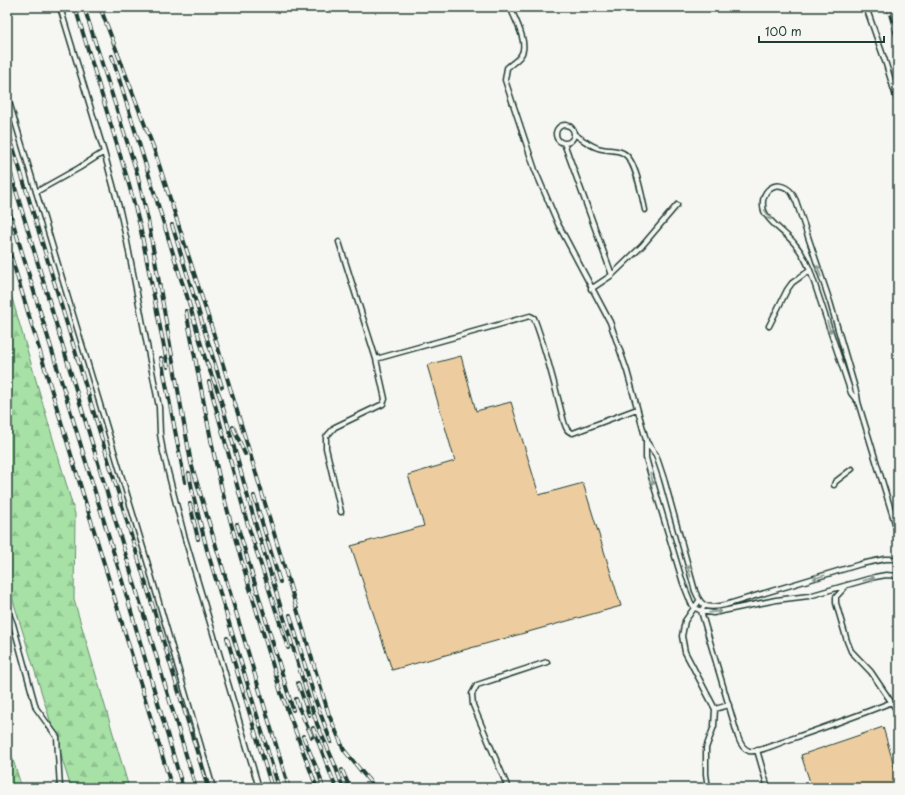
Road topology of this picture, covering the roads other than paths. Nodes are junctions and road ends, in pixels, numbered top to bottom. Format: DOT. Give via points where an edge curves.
graph roads {
  1 [pos="60,7"];
  2 [pos="510,7"];
  3 [pos="866,7"];
  4 [pos="7,95"];
  5 [pos="898,103"];
  6 [pos="574,134"];
  7 [pos="564,143"];
  8 [pos="104,152"];
  9 [pos="36,192"];
  10 [pos="676,205"];
  11 [pos="646,210"];
  12 [pos="339,242"];
  13 [pos="810,270"];
  14 [pos="612,275"];
  15 [pos="591,289"];
  16 [pos="769,326"];
  17 [pos="376,359"];
  18 [pos="858,402"];
  19 [pos="637,409"];
  20 [pos="646,440"];
  21 [pos="852,469"];
  22 [pos="834,485"];
  23 [pos="341,512"];
  24 [pos="898,533"];
  25 [pos="898,559"];
  26 [pos="898,576"];
  27 [pos="847,585"];
  28 [pos="699,601"];
  29 [pos="705,605"];
  30 [pos="694,607"];
  31 [pos="7,609"];
  32 [pos="701,611"];
  33 [pos="547,662"];
  34 [pos="892,702"];
  35 [pos="729,705"];
  36 [pos="715,709"];
  37 [pos="898,712"];
  38 [pos="757,750"];
  39 [pos="60,788"];
  40 [pos="213,788"];
  41 [pos="259,788"];
  42 [pos="508,788"];
  43 [pos="708,788"];
  44 [pos="768,788"];
  1 -- 8 [label="lane"];
  2 -- 15 [label="lane" via="524,41 524,49 521,56 507,68 505,80 552,210"];
  3 -- 5 [label="lane"];
  4 -- 9 [label="lane"];
  6 -- 7 [label="lane" via="572,139"];
  6 -- 7 [label="lane" via="572,128 566,125 558,128 558,140"];
  6 -- 11 [label="lane" via="599,148 623,153 630,158"];
  7 -- 14 [label="lane"];
  8 -- 9 [label="lane"];
  8 -- 41 [label="lane" via="127,242 159,407 163,452 184,535"];
  9 -- 40 [label="lane"];
  10 -- 14 [label="lane" via="642,246"];
  12 -- 17 [label="lane"];
  13 -- 16 [label="lane" via="792,283"];
  13 -- 18 [label="lane, one-way" via="851,393"];
  18 -- 13 [label="lane, one-way" via="832,309 796,201 792,193 785,188 771,187 763,198 765,212 768,218 795,243"];
  14 -- 15 [label="lane"];
  15 -- 19 [label="lane" via="610,322"];
  17 -- 19 [label="lane" via="530,316 534,318 550,365 567,430 577,432"];
  17 -- 23 [label="lane" via="385,399 382,404 335,427 326,437 326,448"];
  18 -- 24 [label="lane"];
  19 -- 20 [label="lane"];
  28 -- 20 [label="lane, one-way" via="664,479 656,455"];
  20 -- 30 [label="lane, one-way" via="646,458 653,483 683,583"];
  21 -- 22 [label="lane"];
  25 -- 29 [label="lane, one-way" via="861,564 725,605"];
  27 -- 26 [label="lane, one-way" via="880,576"];
  32 -- 27 [label="lane, one-way" via="713,613 809,596"];
  27 -- 34 [label="lane" via="836,597 846,641 851,651 871,672"];
  28 -- 29 [label="lane"];
  28 -- 30 [label="lane"];
  29 -- 32 [label="lane"];
  30 -- 32 [label="lane"];
  30 -- 36 [label="lane" via="682,629 683,645"];
  31 -- 39 [label="lane" via="36,708 57,737"];
  32 -- 35 [label="lane"];
  33 -- 42 [label="lane" via="477,685 472,694 473,705"];
  34 -- 37 [label="lane"];
  34 -- 38 [label="lane"];
  35 -- 36 [label="lane"];
  35 -- 38 [label="lane" via="742,746 749,751"];
  36 -- 43 [label="lane" via="714,726 706,748"];
  38 -- 44 [label="lane"];
}
